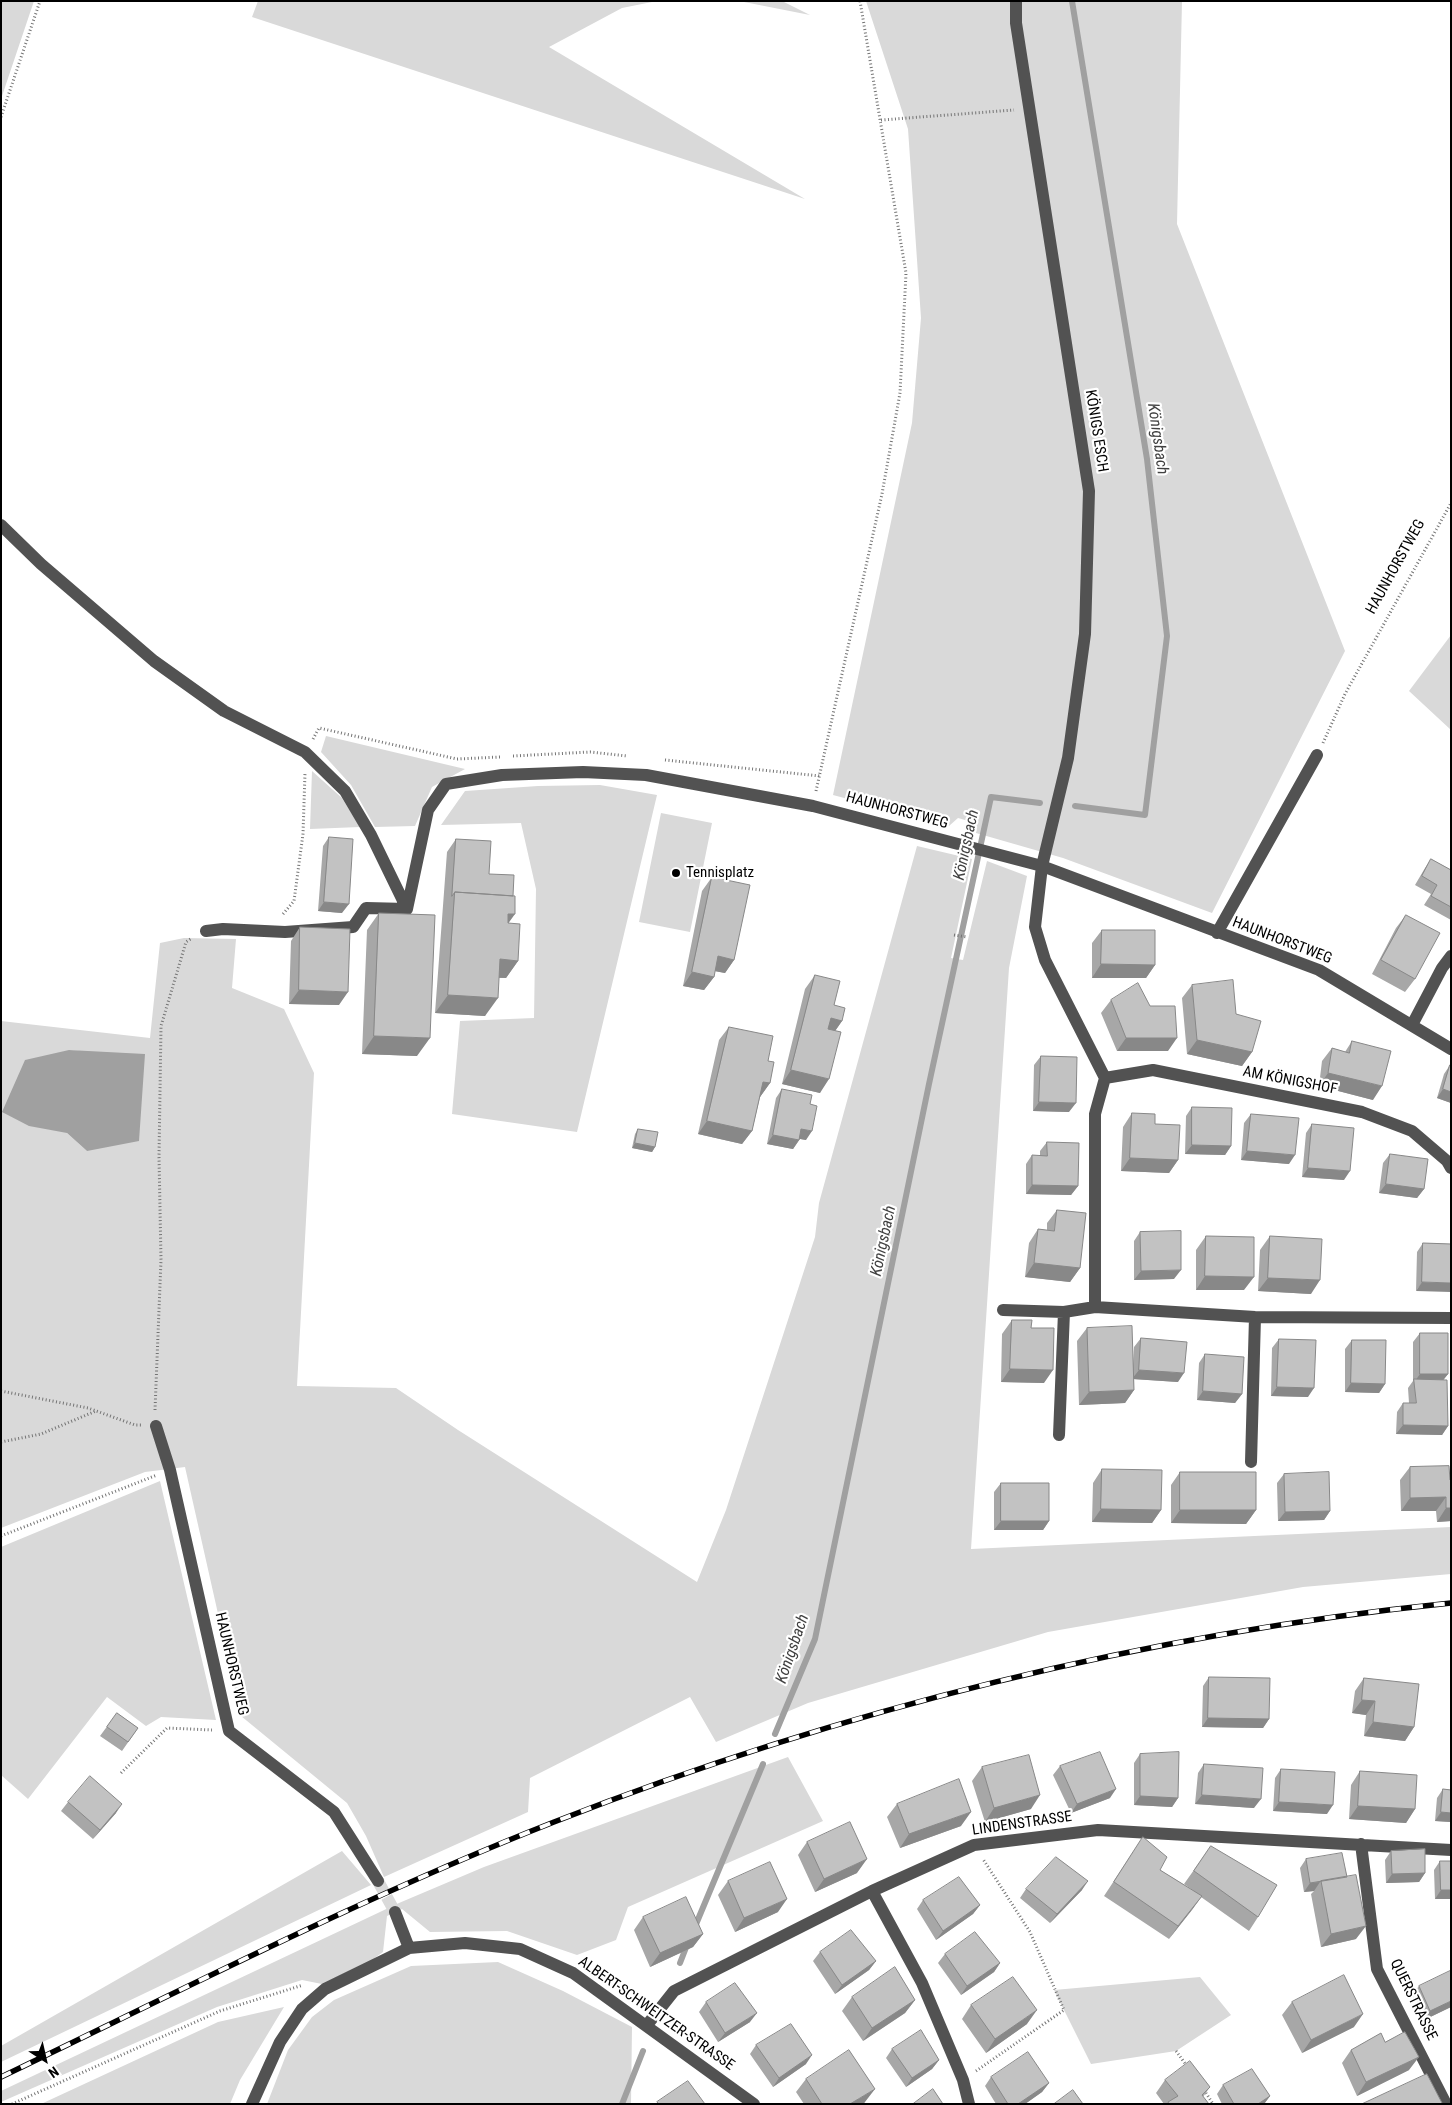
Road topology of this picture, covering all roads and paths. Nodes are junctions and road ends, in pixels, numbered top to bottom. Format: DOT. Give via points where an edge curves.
graph roads {
  1 [pos="40,1"];
  2 [pos="860,1"];
  3 [pos="1016,1"];
  4 [pos="1030,109"];
  5 [pos="1,118"];
  6 [pos="881,120"];
  7 [pos="1451,503"];
  8 [pos="1,524"];
  9 [pos="306,752"];
  10 [pos="1317,755"];
  11 [pos="813,806"];
  12 [pos="1042,866"];
  13 [pos="407,909"];
  14 [pos="278,915"];
  15 [pos="206,931"];
  16 [pos="1217,933"];
  17 [pos="954,935"];
  18 [pos="967,937"];
  19 [pos="1451,956"];
  20 [pos="1412,1025"];
  21 [pos="1451,1050"];
  22 [pos="1105,1078"];
  23 [pos="1451,1168"];
  24 [pos="1095,1307"];
  25 [pos="1003,1310"];
  26 [pos="1064,1312"];
  27 [pos="1255,1317"];
  28 [pos="1451,1318"];
  29 [pos="1,1391"];
  30 [pos="96,1411"];
  31 [pos="156,1426"];
  32 [pos="1059,1435"];
  33 [pos="1,1442"];
  34 [pos="1251,1462"];
  35 [pos="170,1470"];
  36 [pos="1,1536"];
  37 [pos="229,1731"];
  38 [pos="121,1773"];
  39 [pos="974,1844"];
  40 [pos="1361,1844"];
  41 [pos="1451,1850"];
  42 [pos="378,1881"];
  43 [pos="872,1891"];
  44 [pos="395,1912"];
  45 [pos="410,1948"];
  46 [pos="325,1989"];
  47 [pos="647,2026"];
  48 [pos="1176,2051"];
  49 [pos="1192,2073"];
  50 [pos="963,2080"];
  51 [pos="1203,2089"];
  52 [pos="12,2104"];
  53 [pos="252,2104"];
  54 [pos="754,2104"];
  55 [pos="969,2104"];
  56 [pos="1213,2104"];
  57 [pos="1446,2104"];
  1 -- 5 [label="path"];
  2 -- 6 [label="path"];
  3 -- 4 [label="street, KÖNIGS ESCH" via="1016,23"];
  4 -- 6 [label="path"];
  4 -- 12 [label="street, KÖNIGS ESCH" via="1089,491 1085,634 1068,758"];
  6 -- 11 [label="path" via="906,273 900,393 882,494"];
  7 -- 10 [label="path, HAUNHORSTWEG" via="1345,694"];
  8 -- 9 [label="street" via="40,564 154,661 224,710"];
  9 -- 13 [label="street" via="345,791 371,835"];
  9 -- 14 [label="path" via="303,834 294,901 285,914"];
  10 -- 16 [label="street"];
  11 -- 12 [label="street, HAUNHORSTWEG"];
  11 -- 13 [label="street, HAUNHORSTWEG" via="646,775 583,772 502,775 446,784 428,810"];
  12 -- 16 [label="street, HAUNHORSTWEG"];
  12 -- 22 [label="street" via="1035,926 1046,960"];
  13 -- 15 [label="street" via="366,908 353,927 285,932"];
  15 -- 31 [label="path" via="186,942 161,1026 161,1260 154,1390"];
  16 -- 20 [label="street, HAUNHORSTWEG" via="1319,970"];
  17 -- 18 [label="path"];
  19 -- 20 [label="street"];
  20 -- 21 [label="street, HAUNHORSTWEG"];
  22 -- 23 [label="street, AM KÖNIGSHOF" via="1153,1070 1362,1112 1412,1131 1448,1161"];
  22 -- 24 [label="street" via="1095,1114"];
  24 -- 26 [label="street"];
  24 -- 27 [label="street"];
  25 -- 26 [label="street"];
  26 -- 32 [label="street"];
  27 -- 28 [label="street"];
  27 -- 34 [label="street"];
  29 -- 30 [label="path"];
  30 -- 31 [label="path" via="135,1425"];
  30 -- 33 [label="path" via="41,1434"];
  31 -- 35 [label="street, HAUNHORSTWEG"];
  35 -- 36 [label="path"];
  35 -- 37 [label="street, HAUNHORSTWEG"];
  37 -- 38 [label="path" via="166,1728"];
  37 -- 42 [label="street, HAUNHORSTWEG" via="334,1812"];
  39 -- 40 [label="street, LINDENSTRASSE" via="1098,1830"];
  39 -- 43 [label="street, LINDENSTRASSE"];
  39 -- 50 [label="path" via="1030,1932 1064,2010"];
  40 -- 41 [label="street, LINDENSTRASSE"];
  40 -- 57 [label="street, QUERSTRASSE" via="1377,1968"];
  43 -- 47 [label="street, LINDENSTRASSE" via="674,1991"];
  43 -- 50 [label="street" via="922,1983"];
  44 -- 45 [label="street"];
  45 -- 46 [label="street, ALBERT-SCHWEITZER-STRASSE"];
  45 -- 47 [label="street, ALBERT-SCHWEITZER-STRASSE" via="465,1943 520,1949 573,1973"];
  46 -- 52 [label="path" via="303,1985 220,2011"];
  46 -- 53 [label="street, ALBERT-SCHWEITZER-STRASSE" via="302,2009 280,2042"];
  47 -- 54 [label="street, ALBERT-SCHWEITZER-STRASSE"];
  48 -- 49 [label="path"];
  50 -- 55 [label="street"];
  51 -- 56 [label="path"];
}
